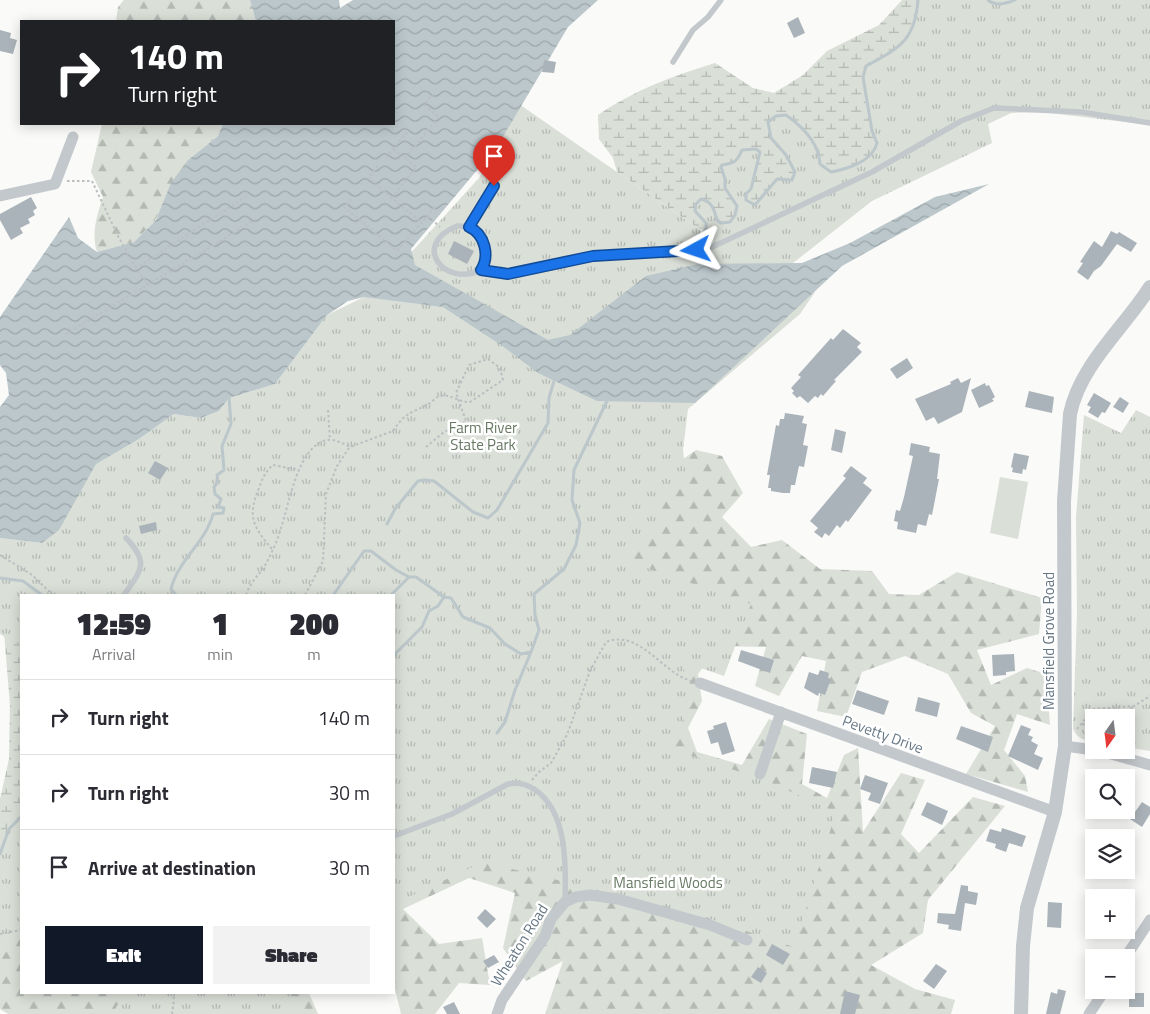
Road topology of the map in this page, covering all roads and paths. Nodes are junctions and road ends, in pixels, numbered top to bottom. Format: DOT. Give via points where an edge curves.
graph roads {
  1 [pos="721,0"];
  2 [pos="673,62"];
  3 [pos="433,94"];
  4 [pos="1150,123"];
  5 [pos="408,131"];
  6 [pos="73,137"];
  7 [pos="393,149"];
  8 [pos="386,157"];
  9 [pos="404,158"];
  10 [pos="378,166"];
  11 [pos="57,181"];
  12 [pos="494,186"];
  13 [pos="0,196"];
  14 [pos="246,196"];
  15 [pos="392,198"];
  16 [pos="351,200"];
  17 [pos="436,206"];
  18 [pos="428,216"];
  19 [pos="255,220"];
  20 [pos="422,223"];
  21 [pos="436,223"];
  22 [pos="469,227"];
  23 [pos="136,268"];
  24 [pos="481,270"];
  25 [pos="148,285"];
  26 [pos="1150,287"];
  27 [pos="66,334"];
  28 [pos="460,401"];
  29 [pos="328,410"];
  30 [pos="465,422"];
  31 [pos="330,440"];
  32 [pos="474,443"];
  33 [pos="350,447"];
  34 [pos="426,447"];
  35 [pos="300,470"];
  36 [pos="126,538"];
  37 [pos="272,549"];
  38 [pos="0,555"];
  39 [pos="52,594"];
  40 [pos="125,594"];
  41 [pos="246,594"];
  42 [pos="306,594"];
  43 [pos="700,683"];
  44 [pos="1150,696"];
  45 [pos="1134,706"];
  46 [pos="1130,709"];
  47 [pos="781,712"];
  48 [pos="1082,724"];
  49 [pos="1085,724"];
  50 [pos="1065,743"];
  51 [pos="1085,748"];
  52 [pos="1128,759"];
  53 [pos="1150,765"];
  54 [pos="760,774"];
  55 [pos="527,786"];
  56 [pos="1055,812"];
  57 [pos="395,836"];
  58 [pos="566,902"];
  59 [pos="1150,920"];
  60 [pos="20,930"];
  61 [pos="0,934"];
  62 [pos="747,940"];
  63 [pos="1131,949"];
  64 [pos="173,994"];
  65 [pos="1099,999"];
  66 [pos="172,1014"];
  67 [pos="496,1014"];
  68 [pos="1021,1014"];
  69 [pos="1089,1014"];
  1 -- 2 [label="lane" via="693,30"];
  3 -- 9 [label="path" via="424,105 439,117"];
  4 -- 24 [label="lane" via="1081,112 994,108 961,121 872,172 710,248 593,256 508,274"];
  5 -- 7 [label="path"];
  6 -- 11 [label="street"];
  7 -- 8 [label="path"];
  7 -- 9 [label="path"];
  9 -- 15 [label="path" via="416,168"];
  10 -- 15 [label="path" via="368,178"];
  11 -- 13 [label="street"];
  11 -- 23 [label="path" via="92,182"];
  12 -- 22 [label="lane"];
  14 -- 23 [label="path"];
  15 -- 20 [label="path"];
  16 -- 20 [label="path" via="344,208 397,251"];
  17 -- 18 [label="path"];
  18 -- 20 [label="path"];
  18 -- 21 [label="path"];
  19 -- 25 [label="path"];
  22 -- 24 [label="lane" via="478,233 485,248 485,264"];
  22 -- 24 [label="lane" via="457,226 439,238 433,250 434,258 444,269 458,274 473,274"];
  23 -- 25 [label="path"];
  25 -- 27 [label="path"];
  26 -- 50 [label="street, Mansfield Grove Road" via="1082,380 1070,414 1064,501"];
  28 -- 28 [label="path" via="470,402 496,386 503,380 500,368 488,359 469,365 456,393"];
  28 -- 30 [label="path"];
  28 -- 33 [label="path" via="451,396 440,396 409,412 393,431"];
  29 -- 31 [label="path"];
  30 -- 32 [label="path"];
  30 -- 34 [label="path" via="444,432"];
  31 -- 33 [label="path"];
  31 -- 35 [label="path" via="318,444"];
  33 -- 42 [label="path" via="337,466 326,494 323,561"];
  35 -- 37 [label="path"];
  35 -- 37 [label="path" via="273,465 268,469 252,505 253,521"];
  36 -- 40 [label="lane" via="140,554 142,565"];
  37 -- 41 [label="path" via="264,569 249,585"];
  38 -- 39 [label="path" via="32,575"];
  43 -- 47 [label="street, Pevetty Drive"];
  43 -- 55 [label="path" via="680,678 637,644 615,638 606,642 590,671 561,748 551,763"];
  44 -- 45 [label="path"];
  45 -- 46 [label="path"];
  45 -- 48 [label="path" via="1094,709"];
  47 -- 54 [label="street"];
  47 -- 56 [label="street, Pevetty Drive"];
  48 -- 49 [label="path"];
  48 -- 50 [label="path"];
  50 -- 51 [label="street"];
  50 -- 56 [label="street, Mansfield Grove Road"];
  52 -- 53 [label="street"];
  55 -- 57 [label="lane" via="508,784 458,811"];
  55 -- 58 [label="lane" via="542,795 557,822 565,857"];
  56 -- 68 [label="street, Mansfield Grove Road" via="1027,908"];
  58 -- 62 [label="street, Wheaton Road" via="576,896 590,895 618,899 710,925"];
  58 -- 67 [label="street, Wheaton Road" via="551,919 545,936"];
  59 -- 63 [label="street"];
  60 -- 61 [label="path"];
  64 -- 66 [label="path"];
  65 -- 69 [label="street"];
}
